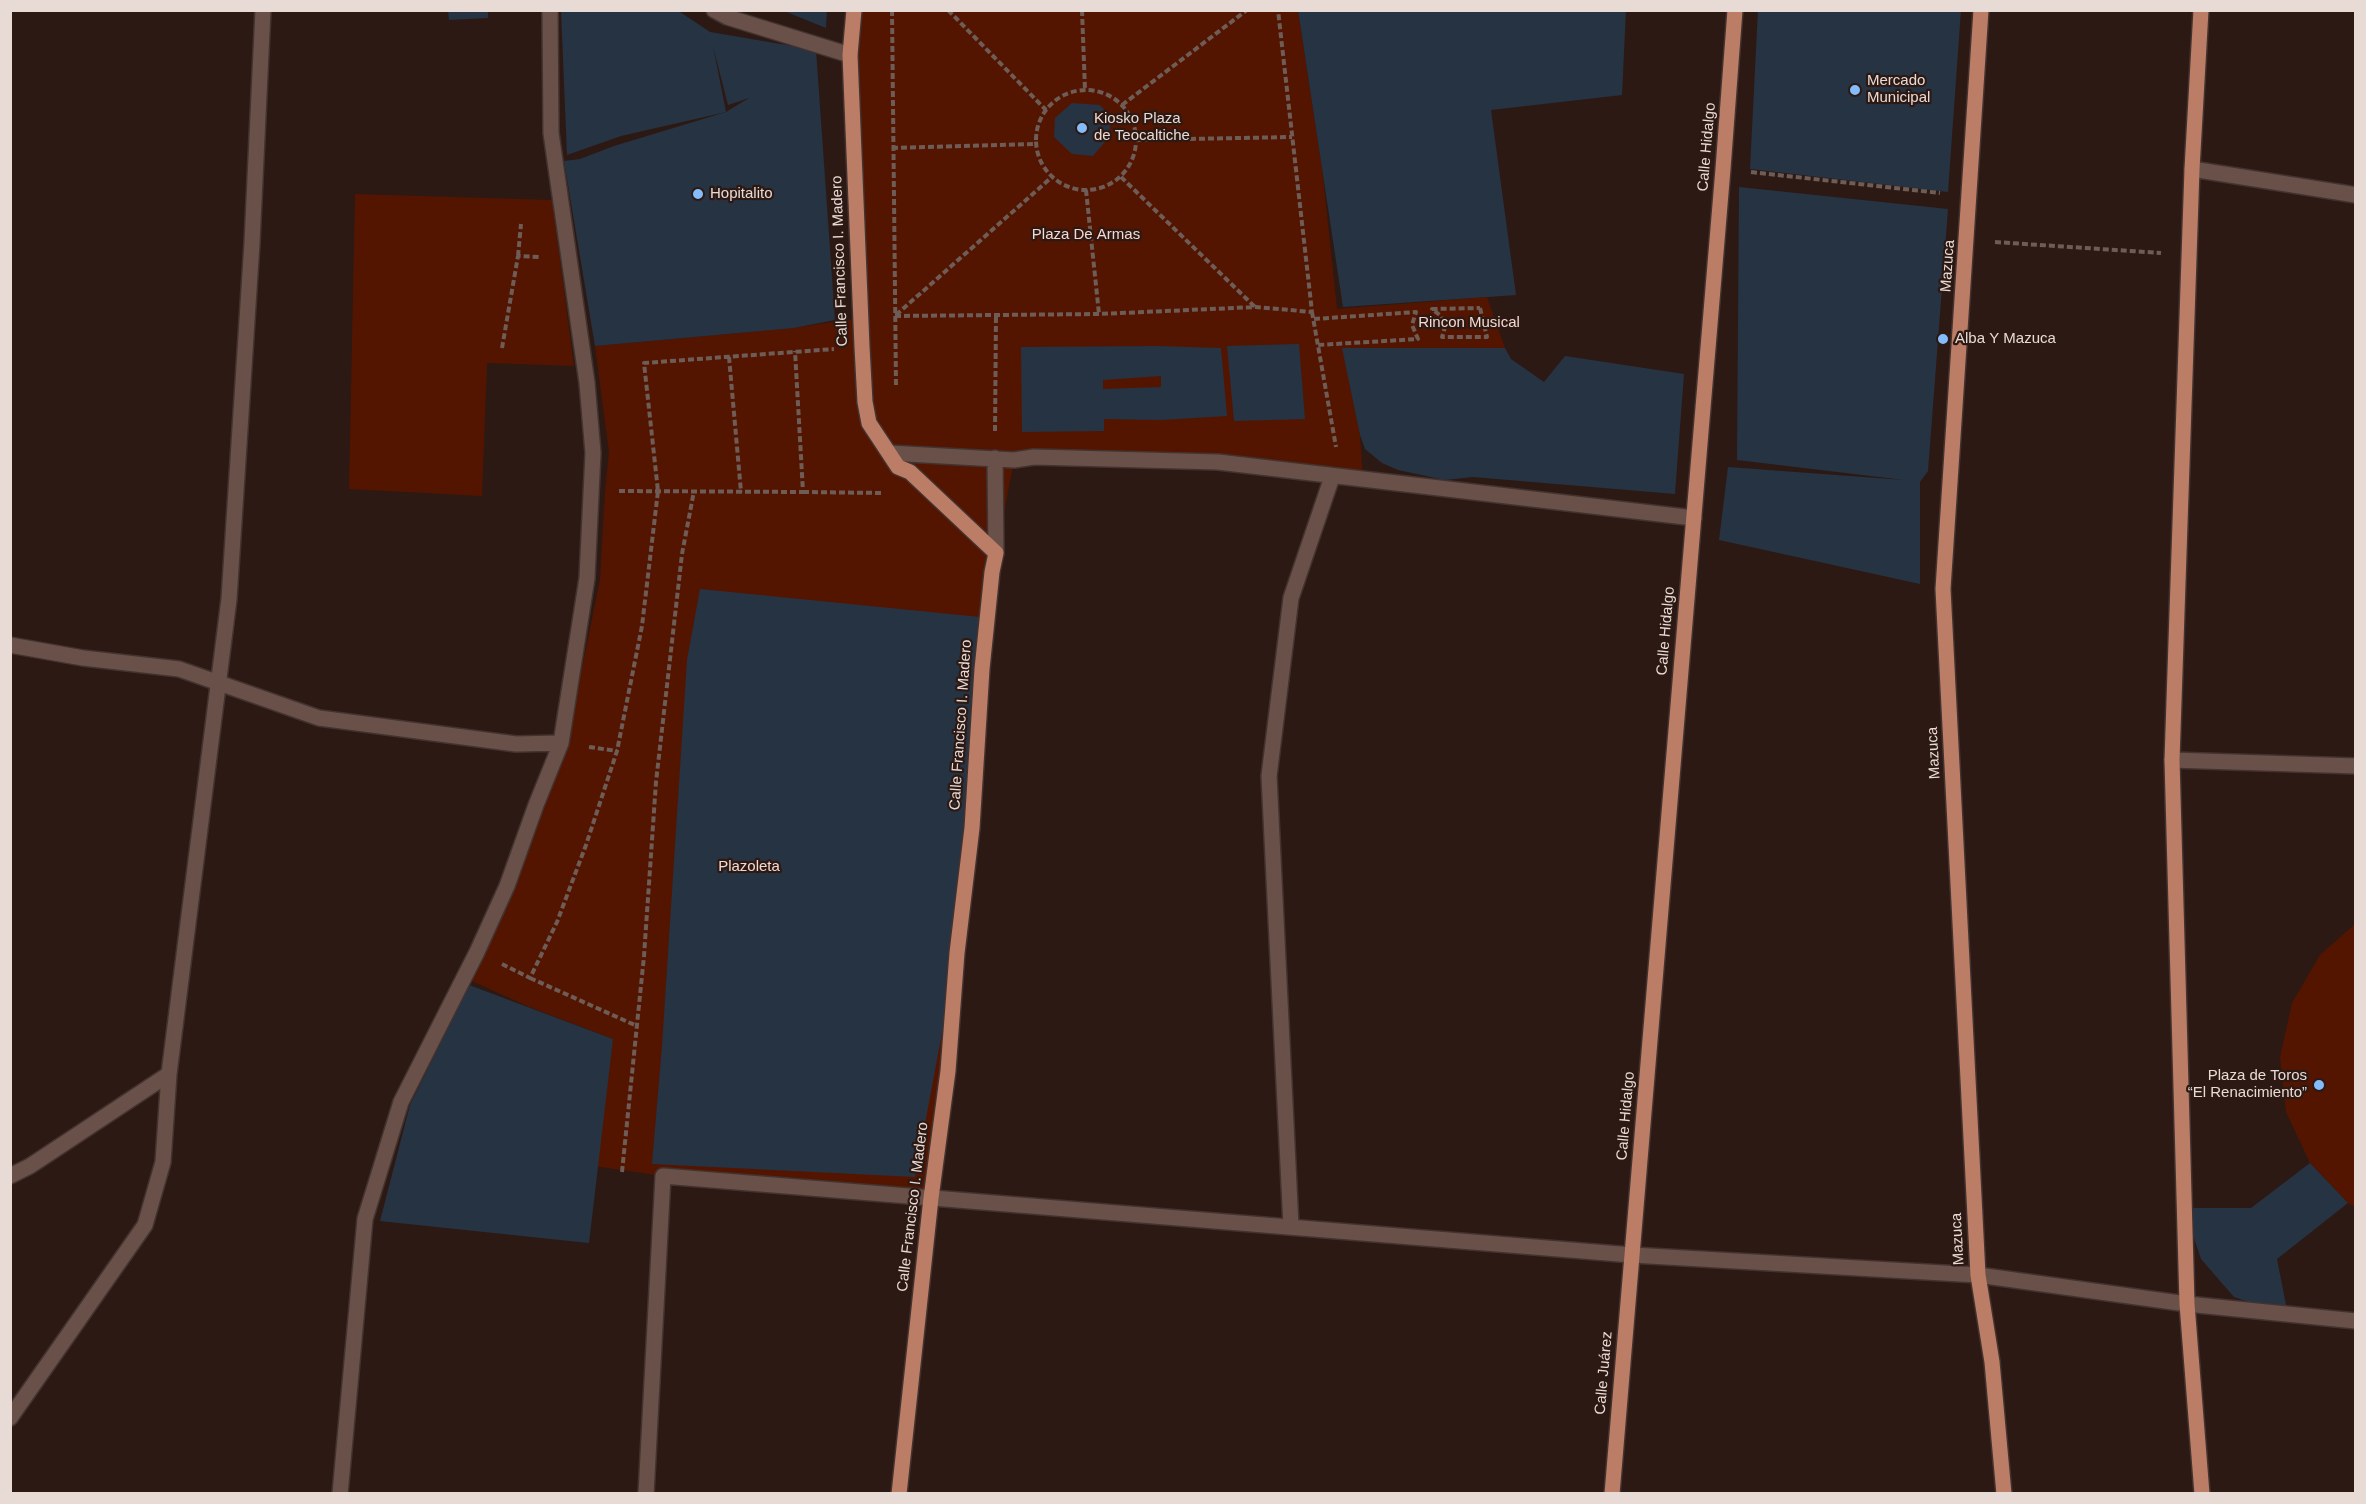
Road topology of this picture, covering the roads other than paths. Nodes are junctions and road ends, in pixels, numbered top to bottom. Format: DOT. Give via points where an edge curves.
graph roads {
  1 [pos="263,10"];
  2 [pos="550,10"];
  3 [pos="714,10"];
  4 [pos="854,10"];
  5 [pos="1735,10"];
  6 [pos="1981,10"];
  7 [pos="2201,10"];
  8 [pos="850,56"];
  9 [pos="2192,169"];
  10 [pos="2355,195"];
  11 [pos="889,453"];
  12 [pos="994,458"];
  13 [pos="1332,477"];
  14 [pos="1694,518"];
  15 [pos="996,553"];
  16 [pos="10,645"];
  17 [pos="218,684"];
  18 [pos="561,743"];
  19 [pos="2172,760"];
  20 [pos="2355,766"];
  21 [pos="169,1074"];
  22 [pos="10,1176"];
  23 [pos="931,1198"];
  24 [pos="1291,1226"];
  25 [pos="1632,1255"];
  26 [pos="1978,1275"];
  27 [pos="2187,1304"];
  28 [pos="2355,1321"];
  29 [pos="10,1418"];
  30 [pos="340,1494"];
  31 [pos="646,1494"];
  32 [pos="899,1494"];
  33 [pos="1612,1494"];
  34 [pos="2004,1494"];
  35 [pos="2202,1494"];
  1 -- 17 [label="street" via="229,599"];
  2 -- 18 [label="street" via="551,133 593,453 587,579"];
  3 -- 8 [label="street"];
  4 -- 8 [label="main road, Calle Francisco I. Madero"];
  5 -- 14 [label="main road, Calle Hidalgo"];
  6 -- 26 [label="main road, Mazuca" via="1943,589"];
  7 -- 9 [label="main road"];
  8 -- 11 [label="main road, Calle Francisco I. Madero" via="865,402 869,423"];
  9 -- 10 [label="street"];
  9 -- 19 [label="main road"];
  11 -- 12 [label="street"];
  11 -- 15 [label="main road, Calle Francisco I. Madero" via="898,466 910,472"];
  12 -- 13 [label="street" via="1218,462"];
  12 -- 15 [label="street"];
  13 -- 14 [label="street"];
  13 -- 24 [label="street" via="1291,598 1269,776"];
  14 -- 25 [label="main road, Calle Hidalgo"];
  15 -- 23 [label="main road, Calle Francisco I. Madero" via="982,669 972,828 948,1071"];
  16 -- 17 [label="street" via="179,669"];
  17 -- 18 [label="street" via="319,718 516,744"];
  17 -- 21 [label="street"];
  18 -- 30 [label="street" via="507,886 401,1101 365,1219"];
  19 -- 20 [label="street"];
  19 -- 27 [label="main road"];
  21 -- 22 [label="street"];
  21 -- 29 [label="street" via="163,1162 145,1225"];
  23 -- 24 [label="street"];
  23 -- 31 [label="street" via="663,1176"];
  23 -- 32 [label="main road, Calle Francisco I. Madero"];
  24 -- 25 [label="street"];
  25 -- 26 [label="street"];
  25 -- 33 [label="main road, Calle Juárez"];
  26 -- 27 [label="street"];
  26 -- 34 [label="main road, Mazuca" via="1992,1362"];
  27 -- 28 [label="street"];
  27 -- 35 [label="main road"];
}
